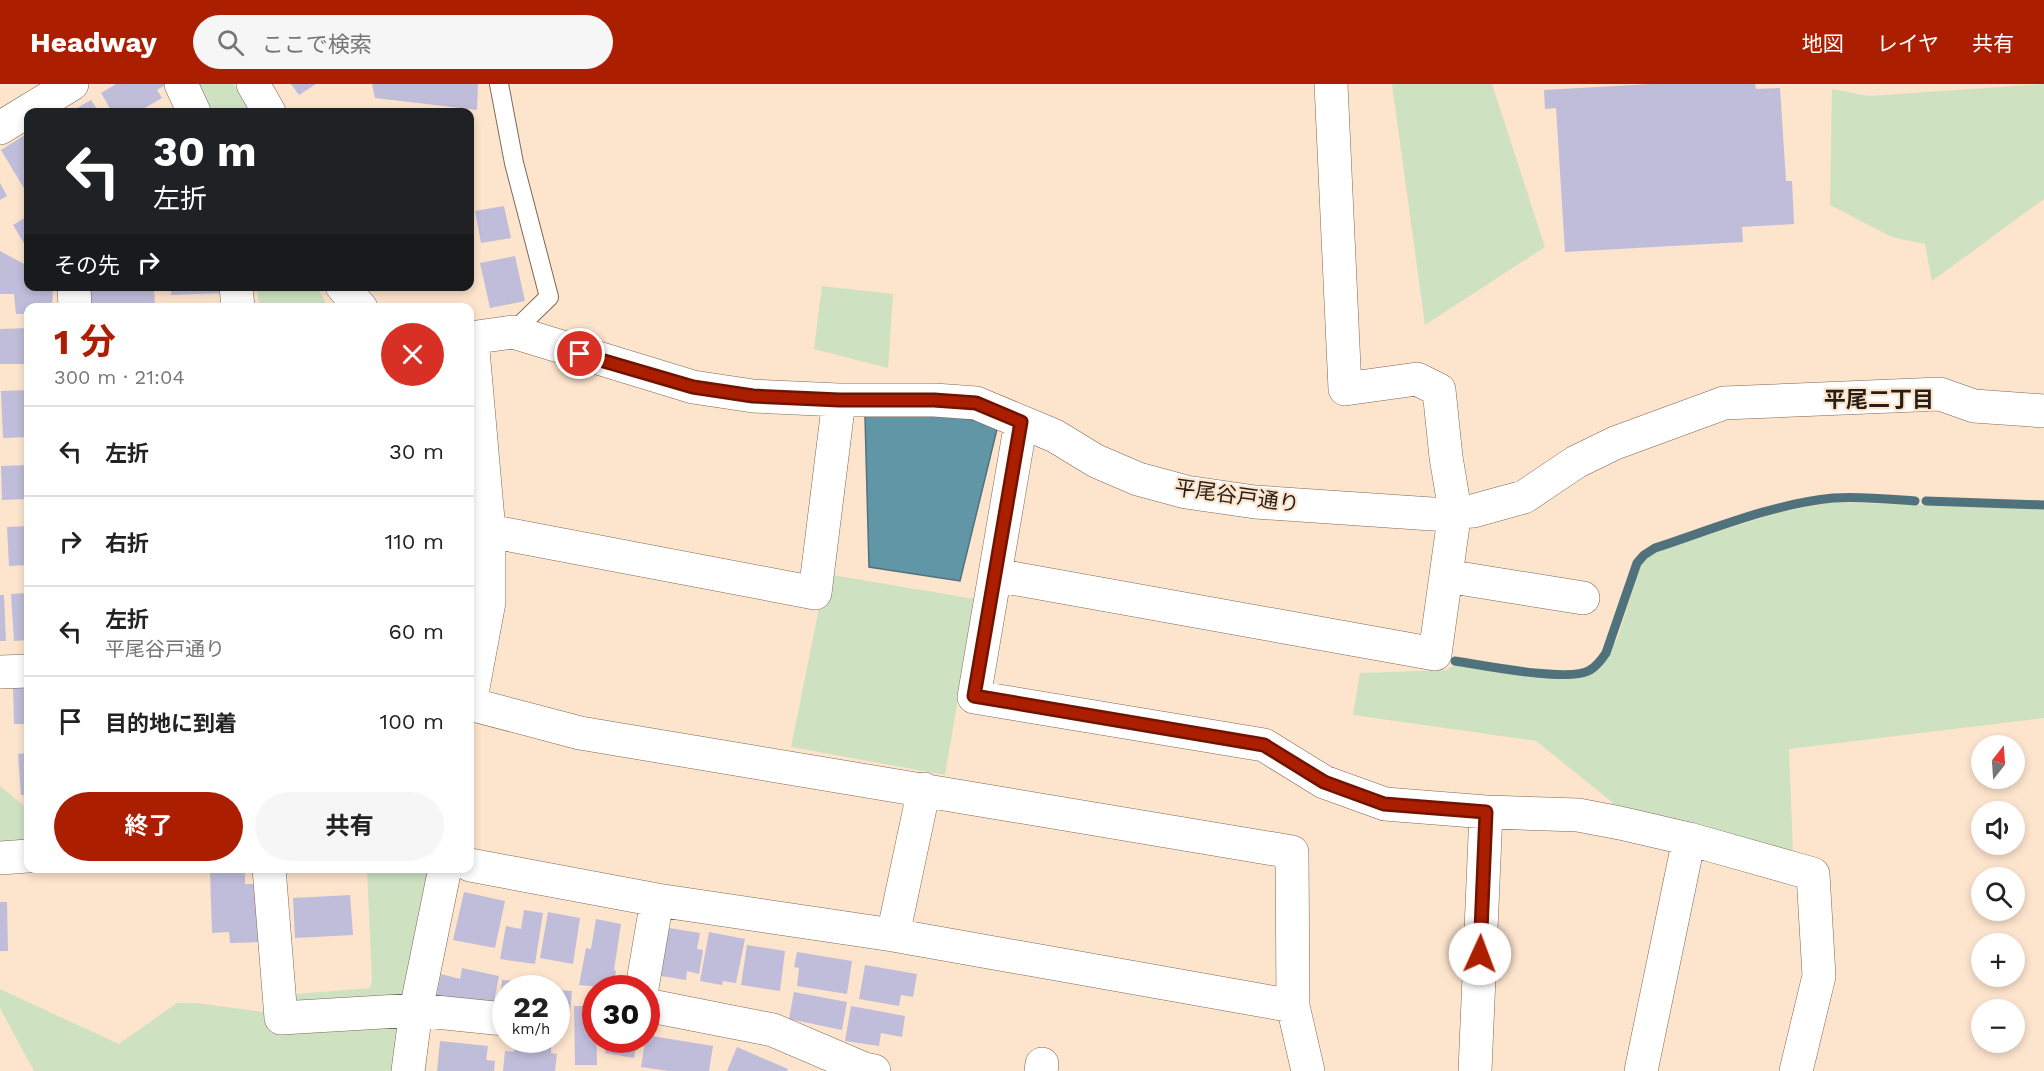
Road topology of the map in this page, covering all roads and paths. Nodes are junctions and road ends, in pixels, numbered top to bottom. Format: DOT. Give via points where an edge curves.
graph roads {
  1 [pos="72,84"];
  2 [pos="181,84"];
  3 [pos="253,84"];
  4 [pos="499,84"];
  5 [pos="1331,84"];
  6 [pos="33,108"];
  7 [pos="192,108"];
  8 [pos="267,108"];
  9 [pos="24,113"];
  10 [pos="0,128"];
  11 [pos="346,291"];
  12 [pos="357,303"];
  13 [pos="513,332"];
  14 [pos="474,338"];
  15 [pos="474,371"];
  16 [pos="839,400"];
  17 [pos="2044,411"];
  18 [pos="1021,422"];
  19 [pos="1464,511"];
  20 [pos="489,531"];
  21 [pos="995,575"];
  22 [pos="1446,576"];
  23 [pos="1583,598"];
  24 [pos="24,671"];
  25 [pos="0,672"];
  26 [pos="474,683"];
  27 [pos="474,705"];
  28 [pos="924,789"];
  29 [pos="1486,812"];
  30 [pos="1689,839"];
  31 [pos="24,856"];
  32 [pos="0,858"];
  33 [pos="474,866"];
  34 [pos="268,873"];
  35 [pos="444,873"];
  36 [pos="657,900"];
  37 [pos="892,935"];
  38 [pos="644,975"];
  39 [pos="1293,1006"];
  40 [pos="660,1008"];
  41 [pos="416,1010"];
  42 [pos="492,1018"];
  43 [pos="408,1071"];
  44 [pos="874,1071"];
  45 [pos="1308,1071"];
  46 [pos="1475,1071"];
  47 [pos="1641,1071"];
  48 [pos="1796,1071"];
  1 -- 6 [label="street"];
  2 -- 7 [label="street"];
  3 -- 8 [label="street"];
  4 -- 13 [label="lane" via="514,162 549,297"];
  5 -- 19 [label="street" via="1345,389 1417,379 1439,390 1446,457"];
  9 -- 10 [label="street"];
  11 -- 12 [label="street"];
  13 -- 14 [label="street, 平尾谷戸通り"];
  13 -- 16 [label="street, 平尾谷戸通り" via="693,387 753,396"];
  15 -- 20 [label="street"];
  16 -- 18 [label="street, 平尾谷戸通り" via="976,403"];
  16 -- 20 [label="street" via="815,593"];
  17 -- 19 [label="street, 平尾谷戸通り" via="1974,406 1940,393 1724,403 1615,443 1576,462 1524,497"];
  18 -- 19 [label="street, 平尾谷戸通り" via="1107,465 1186,492 1255,502 1432,514"];
  18 -- 21 [label="street"];
  19 -- 22 [label="street"];
  20 -- 26 [label="street" via="489,602"];
  21 -- 22 [label="street" via="1435,654"];
  21 -- 29 [label="street" via="974,696 1264,745 1324,782 1384,804"];
  22 -- 23 [label="street"];
  24 -- 25 [label="street"];
  27 -- 28 [label="street" via="580,733"];
  28 -- 37 [label="street"];
  28 -- 39 [label="street" via="1292,852"];
  29 -- 30 [label="street" via="1578,815"];
  29 -- 46 [label="street"];
  30 -- 47 [label="street"];
  30 -- 48 [label="street" via="1813,874 1819,976"];
  31 -- 32 [label="street"];
  33 -- 36 [label="street"];
  34 -- 41 [label="street" via="281,1018"];
  35 -- 41 [label="street"];
  36 -- 37 [label="street"];
  36 -- 38 [label="street"];
  37 -- 39 [label="street"];
  39 -- 45 [label="street"];
  40 -- 44 [label="street" via="773,1030"];
  41 -- 42 [label="street"];
  41 -- 43 [label="street"];
}
